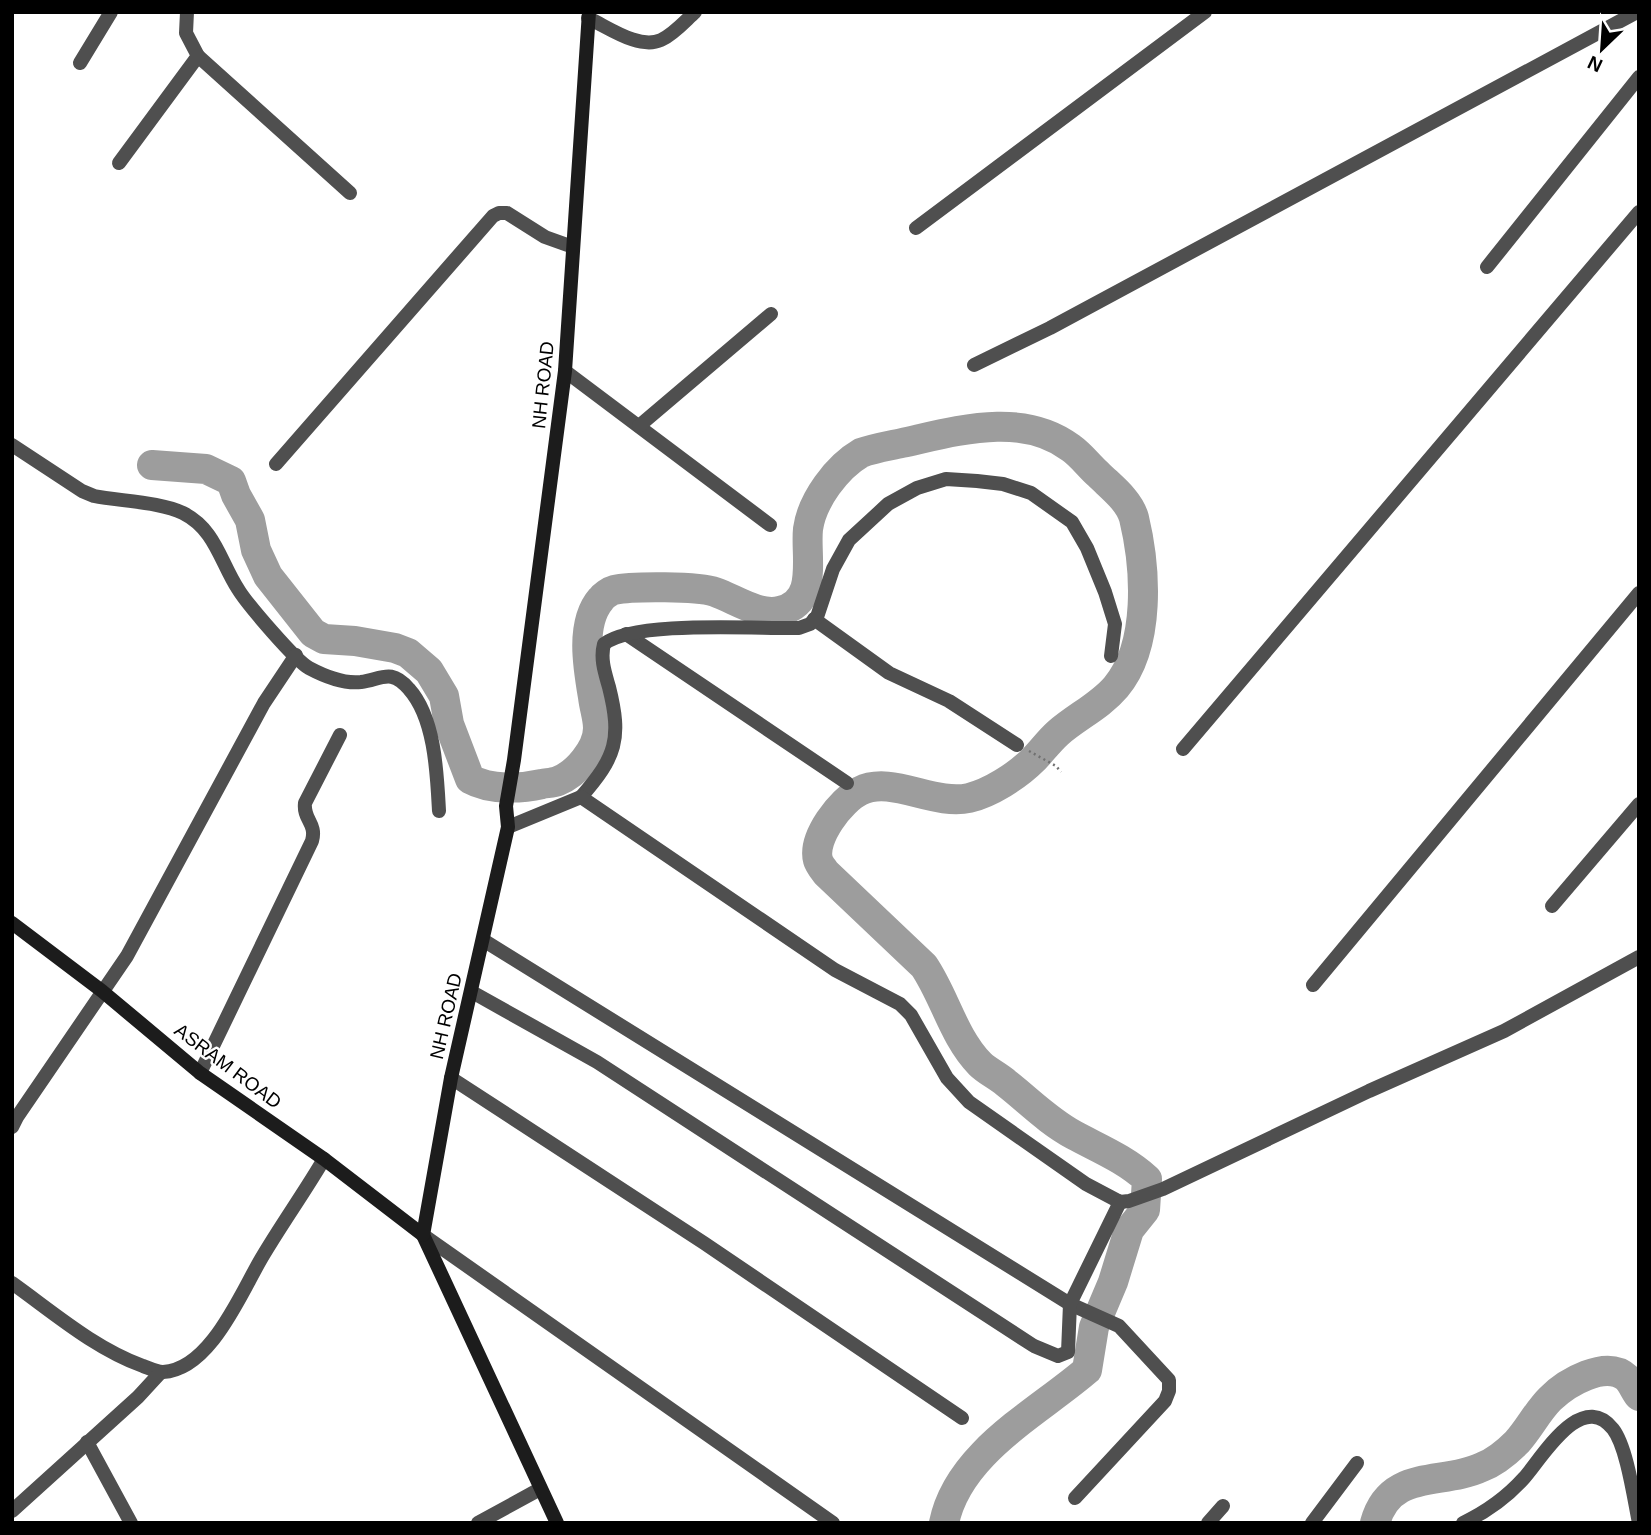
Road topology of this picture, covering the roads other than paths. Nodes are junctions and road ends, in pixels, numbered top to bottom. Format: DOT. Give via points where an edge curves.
graph roads {
  1 [pos="111,12"];
  2 [pos="187,12"];
  3 [pos="695,12"];
  4 [pos="1205,12"];
  5 [pos="1637,12"];
  6 [pos="589,15"];
  7 [pos="198,56"];
  8 [pos="80,63"];
  9 [pos="1639,78"];
  10 [pos="119,163"];
  11 [pos="350,193"];
  12 [pos="1639,212"];
  13 [pos="916,228"];
  14 [pos="573,247"];
  15 [pos="1487,267"];
  16 [pos="771,314"];
  17 [pos="974,365"];
  18 [pos="565,370"];
  19 [pos="639,426"];
  20 [pos="12,445"];
  21 [pos="276,464"];
  22 [pos="770,524"];
  23 [pos="1639,593"];
  24 [pos="814,619"];
  25 [pos="626,634"];
  26 [pos="296,655"];
  27 [pos="1111,656"];
  28 [pos="340,735"];
  29 [pos="1017,745"];
  30 [pos="1183,749"];
  31 [pos="847,783"];
  32 [pos="581,797"];
  33 [pos="1639,804"];
  34 [pos="439,811"];
  35 [pos="508,827"];
  36 [pos="1552,906"];
  37 [pos="12,923"];
  38 [pos="484,940"];
  39 [pos="1639,957"];
  40 [pos="1313,985"];
  41 [pos="102,991"];
  42 [pos="472,992"];
  43 [pos="200,1073"];
  44 [pos="451,1079"];
  45 [pos="12,1127"];
  46 [pos="324,1159"];
  47 [pos="1124,1201"];
  48 [pos="423,1235"];
  49 [pos="12,1283"];
  50 [pos="1070,1304"];
  51 [pos="160,1372"];
  52 [pos="962,1418"];
  53 [pos="87,1442"];
  54 [pos="1357,1463"];
  55 [pos="540,1489"];
  56 [pos="1075,1498"];
  57 [pos="1223,1506"];
  58 [pos="12,1511"];
  59 [pos="131,1523"];
  60 [pos="478,1523"];
  61 [pos="557,1523"];
  62 [pos="833,1523"];
  63 [pos="1208,1523"];
  64 [pos="1312,1523"];
  65 [pos="1463,1523"];
  66 [pos="1639,1523"];
  1 -- 8 [label="street"];
  2 -- 7 [label="street" via="186,33"];
  3 -- 6 [label="street" via="667,37 646,43"];
  4 -- 13 [label="street"];
  5 -- 17 [label="street"];
  6 -- 14 [label="main road, NH ROAD"];
  7 -- 10 [label="street"];
  7 -- 11 [label="street"];
  9 -- 15 [label="street"];
  12 -- 30 [label="street"];
  14 -- 18 [label="main road, NH ROAD"];
  14 -- 21 [label="street" via="545,237 507,213 493,216"];
  16 -- 19 [label="street"];
  18 -- 19 [label="street"];
  18 -- 35 [label="main road, NH ROAD" via="506,806"];
  19 -- 22 [label="street"];
  20 -- 26 [label="street" via="94,496 175,509 197,522 251,607"];
  23 -- 40 [label="street"];
  24 -- 25 [label="street" via="799,628"];
  24 -- 27 [label="street" via="849,540 888,503 946,479 1003,484 1031,493 1072,522 1087,548 1115,624"];
  24 -- 29 [label="street" via="889,673 949,701"];
  25 -- 31 [label="street"];
  25 -- 32 [label="street" via="604,645 602,661 614,708 616,742"];
  26 -- 34 [label="street" via="307,667 348,682 384,675 409,688 421,706 434,751"];
  26 -- 41 [label="street" via="264,703 127,956"];
  28 -- 43 [label="street" via="305,803 314,829 312,841"];
  32 -- 35 [label="street"];
  32 -- 47 [label="street" via="835,970 900,1004 947,1079 969,1102 1086,1184"];
  33 -- 36 [label="street"];
  35 -- 38 [label="main road, NH ROAD"];
  37 -- 41 [label="main road, ASRAM ROAD"];
  38 -- 42 [label="main road, NH ROAD"];
  38 -- 50 [label="street"];
  39 -- 47 [label="street" via="1504,1031 1163,1189"];
  41 -- 43 [label="main road, ASRAM ROAD"];
  41 -- 45 [label="street"];
  42 -- 44 [label="main road, NH ROAD"];
  42 -- 50 [label="street" via="597,1062 1034,1346 1058,1356 1068,1352"];
  43 -- 46 [label="main road, ASRAM ROAD"];
  44 -- 48 [label="main road, NH ROAD"];
  44 -- 52 [label="street"];
  46 -- 48 [label="main road, ASRAM ROAD"];
  46 -- 51 [label="street" via="209,1344 175,1369"];
  47 -- 50 [label="street"];
  48 -- 55 [label="main road"];
  48 -- 62 [label="street"];
  49 -- 51 [label="street" via="105,1349"];
  50 -- 56 [label="street" via="1119,1326 1171,1385 1164,1401"];
  51 -- 53 [label="street"];
  53 -- 58 [label="street"];
  53 -- 59 [label="street"];
  54 -- 64 [label="street"];
  55 -- 60 [label="street"];
  55 -- 61 [label="main road"];
  57 -- 63 [label="street"];
  65 -- 66 [label="street" via="1482,1514 1524,1478 1566,1427 1588,1418 1607,1424 1620,1442"];
}
